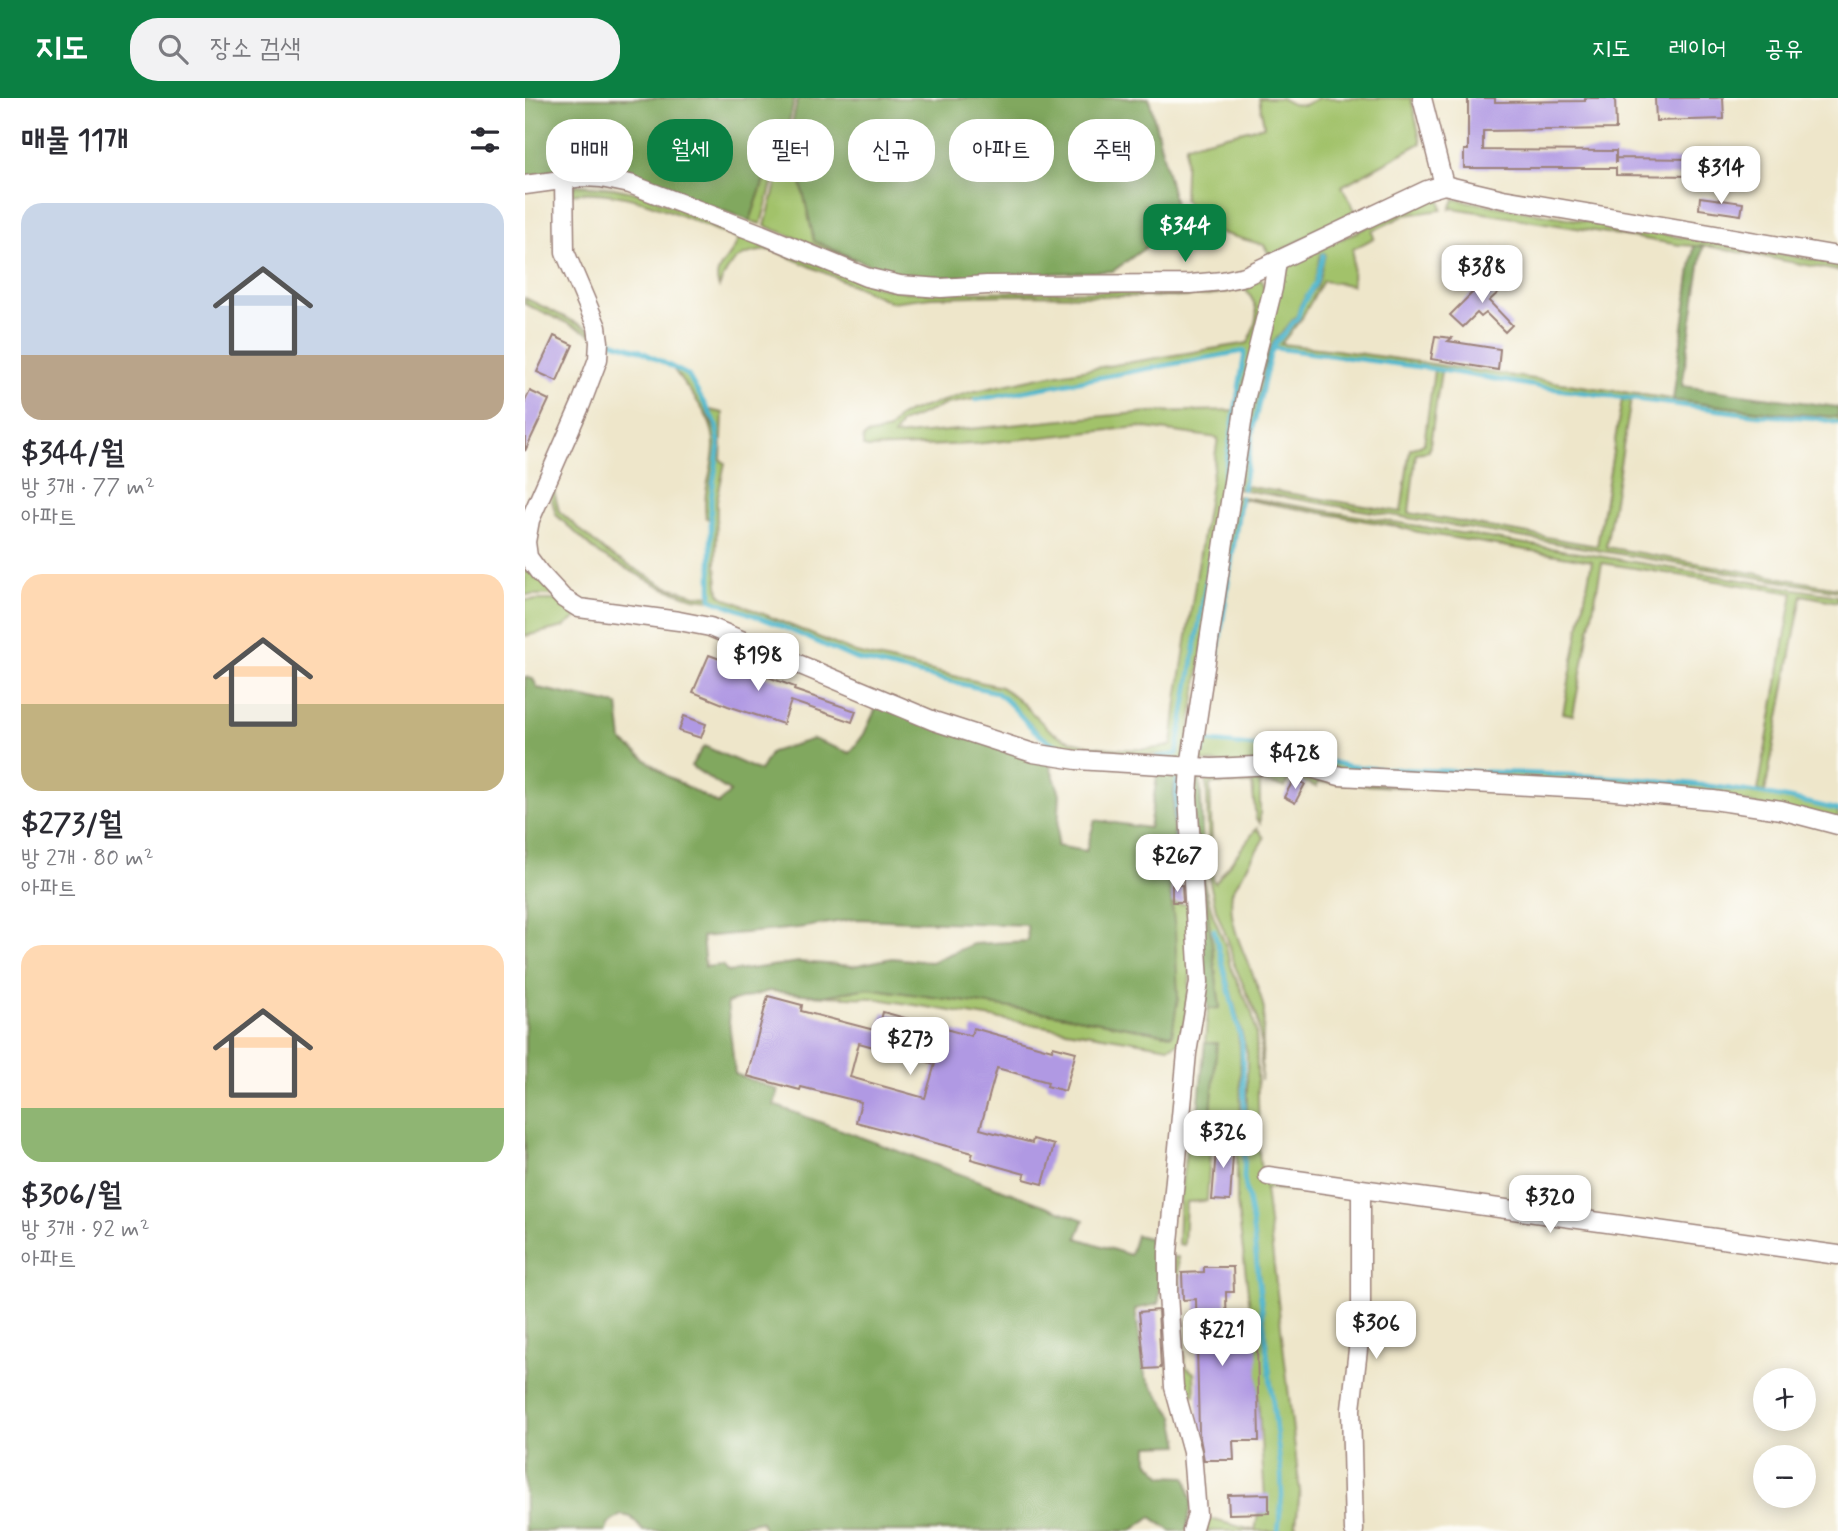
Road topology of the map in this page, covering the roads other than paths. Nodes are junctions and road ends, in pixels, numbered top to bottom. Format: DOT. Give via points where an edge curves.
graph roads {
  1 [pos="1422,98"];
  2 [pos="546,182"];
  3 [pos="564,182"];
  4 [pos="620,182"];
  5 [pos="525,185"];
  6 [pos="1444,185"];
  7 [pos="1838,256"];
  8 [pos="1277,261"];
  9 [pos="1190,767"];
  10 [pos="1838,825"];
  11 [pos="1268,1176"];
  12 [pos="1361,1190"];
  13 [pos="1838,1255"];
  14 [pos="1192,1531"];
  15 [pos="1354,1531"];
  1 -- 6 [label="street"];
  2 -- 5 [label="street"];
  3 -- 9 [label="street" via="565,252 597,327 598,359 530,520 526,542 528,557 563,598 579,608 710,628 934,722 1033,753"];
  4 -- 8 [label="street" via="761,233 866,278 900,285 1191,284 1245,276"];
  6 -- 7 [label="street" via="1517,202"];
  6 -- 8 [label="street"];
  8 -- 9 [label="street" via="1244,409"];
  9 -- 10 [label="street" via="1296,764 1340,776 1676,796 1748,804"];
  9 -- 14 [label="street" via="1199,982 1187,1053 1168,1294 1174,1387 1192,1452 1197,1514"];
  11 -- 12 [label="street"];
  12 -- 13 [label="street"];
  12 -- 15 [label="street" via="1361,1324 1351,1409"];
}
